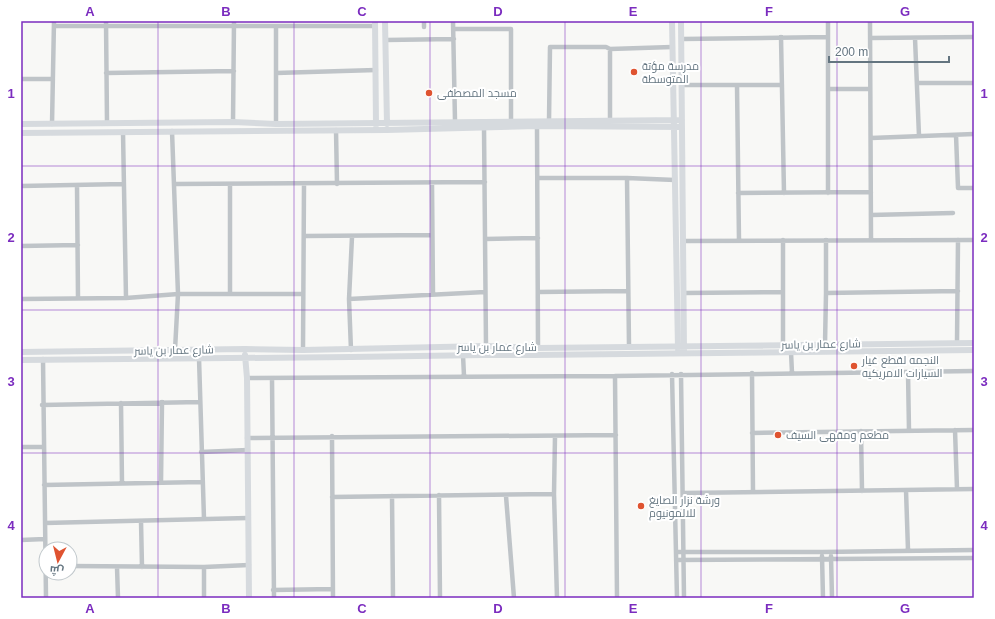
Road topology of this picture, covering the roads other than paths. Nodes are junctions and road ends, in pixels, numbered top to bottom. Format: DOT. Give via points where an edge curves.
graph roads {
  1 [pos="385,21"];
  2 [pos="424,21"];
  3 [pos="453,21"];
  4 [pos="672,21"];
  5 [pos="681,21"];
  6 [pos="828,21"];
  7 [pos="870,21"];
  8 [pos="54,23"];
  9 [pos="106,23"];
  10 [pos="181,23"];
  11 [pos="234,23"];
  12 [pos="323,23"];
  13 [pos="375,23"];
  14 [pos="276,26"];
  15 [pos="424,27"];
  16 [pos="454,29"];
  17 [pos="781,36"];
  18 [pos="828,36"];
  19 [pos="974,37"];
  20 [pos="870,38"];
  21 [pos="915,38"];
  22 [pos="454,39"];
  23 [pos="682,39"];
  24 [pos="386,40"];
  25 [pos="672,47"];
  26 [pos="610,49"];
  27 [pos="376,70"];
  28 [pos="234,71"];
  29 [pos="106,73"];
  30 [pos="276,73"];
  31 [pos="21,80"];
  32 [pos="53,80"];
  33 [pos="917,83"];
  34 [pos="974,83"];
  35 [pos="682,85"];
  36 [pos="737,85"];
  37 [pos="782,85"];
  38 [pos="828,89"];
  39 [pos="870,89"];
  40 [pos="682,120"];
  41 [pos="455,121"];
  42 [pos="511,121"];
  43 [pos="549,121"];
  44 [pos="610,121"];
  45 [pos="233,122"];
  46 [pos="376,122"];
  47 [pos="387,122"];
  48 [pos="107,123"];
  49 [pos="21,124"];
  50 [pos="52,124"];
  51 [pos="276,124"];
  52 [pos="674,124"];
  53 [pos="537,126"];
  54 [pos="484,127"];
  55 [pos="682,127"];
  56 [pos="336,130"];
  57 [pos="376,130"];
  58 [pos="387,130"];
  59 [pos="172,131"];
  60 [pos="123,132"];
  61 [pos="21,133"];
  62 [pos="974,134"];
  63 [pos="956,135"];
  64 [pos="919,136"];
  65 [pos="870,138"];
  66 [pos="538,178"];
  67 [pos="627,178"];
  68 [pos="675,180"];
  69 [pos="485,182"];
  70 [pos="432,183"];
  71 [pos="124,184"];
  72 [pos="175,184"];
  73 [pos="230,184"];
  74 [pos="304,184"];
  75 [pos="337,184"];
  76 [pos="77,185"];
  77 [pos="21,186"];
  78 [pos="974,188"];
  79 [pos="871,192"];
  80 [pos="738,193"];
  81 [pos="784,193"];
  82 [pos="828,193"];
  83 [pos="953,213"];
  84 [pos="871,215"];
  85 [pos="432,235"];
  86 [pos="305,236"];
  87 [pos="352,236"];
  88 [pos="538,238"];
  89 [pos="485,239"];
  90 [pos="739,240"];
  91 [pos="783,240"];
  92 [pos="826,240"];
  93 [pos="871,240"];
  94 [pos="958,240"];
  95 [pos="974,240"];
  96 [pos="683,241"];
  97 [pos="78,245"];
  98 [pos="21,246"];
  99 [pos="628,291"];
  100 [pos="958,291"];
  101 [pos="485,292"];
  102 [pos="538,292"];
  103 [pos="782,292"];
  104 [pos="684,293"];
  105 [pos="826,293"];
  106 [pos="178,294"];
  107 [pos="230,294"];
  108 [pos="303,294"];
  109 [pos="433,294"];
  110 [pos="78,298"];
  111 [pos="126,298"];
  112 [pos="21,299"];
  113 [pos="349,299"];
  114 [pos="957,343"];
  115 [pos="974,343"];
  116 [pos="825,344"];
  117 [pos="782,345"];
  118 [pos="486,346"];
  119 [pos="629,346"];
  120 [pos="681,346"];
  121 [pos="538,348"];
  122 [pos="245,349"];
  123 [pos="175,350"];
  124 [pos="303,350"];
  125 [pos="351,350"];
  126 [pos="974,350"];
  127 [pos="21,352"];
  128 [pos="791,352"];
  129 [pos="681,354"];
  130 [pos="463,355"];
  131 [pos="245,357"];
  132 [pos="199,358"];
  133 [pos="43,359"];
  134 [pos="21,360"];
  135 [pos="974,371"];
  136 [pos="908,372"];
  137 [pos="792,373"];
  138 [pos="672,374"];
  139 [pos="681,374"];
  140 [pos="752,374"];
  141 [pos="464,376"];
  142 [pos="615,376"];
  143 [pos="247,378"];
  144 [pos="272,378"];
  145 [pos="162,402"];
  146 [pos="200,402"];
  147 [pos="121,403"];
  148 [pos="42,405"];
  149 [pos="909,430"];
  150 [pos="955,430"];
  151 [pos="974,430"];
  152 [pos="861,431"];
  153 [pos="752,433"];
  154 [pos="616,435"];
  155 [pos="332,436"];
  156 [pos="555,436"];
  157 [pos="271,437"];
  158 [pos="248,438"];
  159 [pos="21,447"];
  160 [pos="43,447"];
  161 [pos="248,450"];
  162 [pos="202,452"];
  163 [pos="202,482"];
  164 [pos="122,483"];
  165 [pos="161,483"];
  166 [pos="44,485"];
  167 [pos="956,489"];
  168 [pos="974,489"];
  169 [pos="862,490"];
  170 [pos="906,490"];
  171 [pos="753,492"];
  172 [pos="683,493"];
  173 [pos="554,494"];
  174 [pos="439,495"];
  175 [pos="392,496"];
  176 [pos="506,496"];
  177 [pos="332,497"];
  178 [pos="248,518"];
  179 [pos="204,519"];
  180 [pos="141,520"];
  181 [pos="45,523"];
  182 [pos="45,539"];
  183 [pos="21,540"];
  184 [pos="908,550"];
  185 [pos="974,550"];
  186 [pos="676,552"];
  187 [pos="683,552"];
  188 [pos="822,552"];
  189 [pos="831,552"];
  190 [pos="822,558"];
  191 [pos="831,558"];
  192 [pos="974,558"];
  193 [pos="676,560"];
  194 [pos="683,560"];
  195 [pos="249,565"];
  196 [pos="78,566"];
  197 [pos="117,567"];
  198 [pos="142,567"];
  199 [pos="204,567"];
  200 [pos="46,581"];
  201 [pos="333,589"];
  202 [pos="273,590"];
  203 [pos="46,598"];
  204 [pos="118,598"];
  205 [pos="204,598"];
  206 [pos="249,598"];
  207 [pos="274,598"];
  208 [pos="333,598"];
  209 [pos="393,598"];
  210 [pos="440,598"];
  211 [pos="514,598"];
  212 [pos="557,598"];
  213 [pos="617,598"];
  214 [pos="676,598"];
  215 [pos="684,598"];
  216 [pos="823,598"];
  217 [pos="832,598"];
  1 -- 24 [label="street"];
  2 -- 15 [label="street"];
  3 -- 16 [label="street"];
  4 -- 25 [label="street"];
  5 -- 23 [label="street"];
  6 -- 18 [label="street"];
  7 -- 20 [label="street"];
  8 -- 9 [label="street"];
  8 -- 32 [label="street"];
  9 -- 10 [label="street"];
  9 -- 29 [label="street"];
  10 -- 11 [label="street"];
  11 -- 14 [label="street"];
  11 -- 28 [label="street"];
  12 -- 13 [label="street"];
  12 -- 14 [label="street"];
  13 -- 27 [label="street"];
  14 -- 30 [label="street"];
  16 -- 22 [label="street"];
  16 -- 42 [label="street" via="511,29"];
  17 -- 18 [label="street"];
  17 -- 23 [label="street"];
  17 -- 37 [label="street"];
  18 -- 38 [label="street"];
  19 -- 21 [label="street"];
  20 -- 21 [label="street"];
  20 -- 39 [label="street"];
  21 -- 33 [label="street"];
  22 -- 24 [label="street"];
  22 -- 41 [label="street"];
  23 -- 35 [label="street"];
  24 -- 47 [label="street"];
  25 -- 26 [label="street"];
  25 -- 52 [label="street"];
  26 -- 43 [label="street" via="606,46 550,47"];
  26 -- 44 [label="street"];
  27 -- 30 [label="street"];
  27 -- 46 [label="street"];
  28 -- 29 [label="street"];
  28 -- 45 [label="street"];
  29 -- 48 [label="street"];
  30 -- 51 [label="street"];
  31 -- 32 [label="street"];
  32 -- 50 [label="street"];
  33 -- 34 [label="street"];
  33 -- 64 [label="street"];
  35 -- 36 [label="street"];
  35 -- 40 [label="street"];
  36 -- 37 [label="street"];
  36 -- 80 [label="street"];
  37 -- 81 [label="street"];
  38 -- 39 [label="street"];
  38 -- 82 [label="street"];
  39 -- 65 [label="street"];
  40 -- 52 [label="street"];
  40 -- 55 [label="street"];
  41 -- 42 [label="street"];
  41 -- 47 [label="street"];
  42 -- 43 [label="street"];
  43 -- 44 [label="street"];
  44 -- 52 [label="street"];
  45 -- 48 [label="street"];
  45 -- 51 [label="street"];
  46 -- 47 [label="street"];
  46 -- 51 [label="street"];
  46 -- 57 [label="street"];
  47 -- 58 [label="street"];
  48 -- 50 [label="street"];
  49 -- 50 [label="street"];
  52 -- 53 [label="street"];
  52 -- 55 [label="street"];
  52 -- 68 [label="street"];
  53 -- 54 [label="street"];
  53 -- 66 [label="street"];
  54 -- 58 [label="street"];
  54 -- 69 [label="street"];
  55 -- 96 [label="street"];
  56 -- 57 [label="street"];
  56 -- 59 [label="street"];
  56 -- 75 [label="street"];
  57 -- 58 [label="street"];
  59 -- 60 [label="street"];
  59 -- 72 [label="street"];
  60 -- 61 [label="street"];
  60 -- 71 [label="street"];
  62 -- 63 [label="street"];
  63 -- 64 [label="street"];
  63 -- 78 [label="street" via="958,188"];
  64 -- 65 [label="street"];
  65 -- 79 [label="street"];
  66 -- 67 [label="street"];
  66 -- 88 [label="street"];
  67 -- 68 [label="street"];
  67 -- 99 [label="street"];
  68 -- 120 [label="street"];
  69 -- 70 [label="street"];
  69 -- 89 [label="street"];
  70 -- 75 [label="street"];
  70 -- 85 [label="street"];
  71 -- 76 [label="street"];
  71 -- 111 [label="street"];
  72 -- 73 [label="street"];
  72 -- 106 [label="street"];
  73 -- 74 [label="street"];
  73 -- 107 [label="street"];
  74 -- 75 [label="street"];
  74 -- 86 [label="street"];
  76 -- 77 [label="street"];
  76 -- 97 [label="street"];
  79 -- 82 [label="street"];
  79 -- 84 [label="street"];
  80 -- 81 [label="street"];
  80 -- 90 [label="street"];
  81 -- 82 [label="street"];
  83 -- 84 [label="street"];
  84 -- 93 [label="street"];
  85 -- 87 [label="street"];
  85 -- 109 [label="street"];
  86 -- 87 [label="street"];
  86 -- 108 [label="street"];
  87 -- 113 [label="street"];
  88 -- 89 [label="street"];
  88 -- 102 [label="street"];
  89 -- 101 [label="street"];
  90 -- 91 [label="street"];
  90 -- 96 [label="street"];
  91 -- 92 [label="street"];
  91 -- 103 [label="street"];
  92 -- 93 [label="street"];
  92 -- 105 [label="street"];
  93 -- 94 [label="street"];
  94 -- 95 [label="street"];
  94 -- 100 [label="street"];
  96 -- 104 [label="street"];
  97 -- 98 [label="street"];
  97 -- 110 [label="street"];
  99 -- 102 [label="street"];
  99 -- 119 [label="street"];
  100 -- 105 [label="street"];
  100 -- 114 [label="street"];
  101 -- 109 [label="street"];
  101 -- 118 [label="street"];
  102 -- 121 [label="street"];
  103 -- 104 [label="street"];
  103 -- 117 [label="street"];
  104 -- 120 [label="street"];
  105 -- 116 [label="street"];
  106 -- 107 [label="street"];
  106 -- 111 [label="street"];
  106 -- 123 [label="street"];
  107 -- 108 [label="street"];
  108 -- 124 [label="street"];
  109 -- 113 [label="street"];
  110 -- 111 [label="street"];
  110 -- 112 [label="street"];
  113 -- 125 [label="street"];
  114 -- 115 [label="street, شارع عمار بن ياسر"];
  114 -- 116 [label="street, شارع عمار بن ياسر"];
  116 -- 117 [label="street, شارع عمار بن ياسر"];
  117 -- 120 [label="street, شارع عمار بن ياسر"];
  118 -- 121 [label="street, شارع عمار بن ياسر"];
  118 -- 125 [label="street, شارع عمار بن ياسر"];
  119 -- 120 [label="street, شارع عمار بن ياسر"];
  119 -- 121 [label="street, شارع عمار بن ياسر"];
  120 -- 129 [label="street"];
  122 -- 123 [label="street, شارع عمار بن ياسر"];
  122 -- 124 [label="street, شارع عمار بن ياسر"];
  122 -- 131 [label="street"];
  123 -- 127 [label="street, شارع عمار بن ياسر"];
  124 -- 125 [label="street, شارع عمار بن ياسر"];
  126 -- 128 [label="street, شارع عمار بن ياسر"];
  128 -- 129 [label="street, شارع عمار بن ياسر"];
  128 -- 137 [label="street"];
  129 -- 130 [label="street, شارع عمار بن ياسر"];
  130 -- 131 [label="street, شارع عمار بن ياسر"];
  130 -- 141 [label="street"];
  131 -- 132 [label="street, شارع عمار بن ياسر"];
  131 -- 143 [label="street"];
  132 -- 133 [label="street, شارع عمار بن ياسر"];
  132 -- 146 [label="street"];
  133 -- 134 [label="street, شارع عمار بن ياسر"];
  133 -- 148 [label="street"];
  135 -- 136 [label="street"];
  136 -- 137 [label="street"];
  136 -- 149 [label="street"];
  137 -- 140 [label="street"];
  138 -- 139 [label="street"];
  138 -- 142 [label="street"];
  138 -- 186 [label="street"];
  139 -- 140 [label="street"];
  139 -- 172 [label="street"];
  140 -- 153 [label="street"];
  141 -- 142 [label="street"];
  141 -- 144 [label="street"];
  142 -- 154 [label="street"];
  143 -- 144 [label="street"];
  143 -- 158 [label="street"];
  144 -- 157 [label="street"];
  145 -- 146 [label="street"];
  145 -- 147 [label="street"];
  145 -- 165 [label="street"];
  146 -- 162 [label="street"];
  147 -- 148 [label="street"];
  147 -- 164 [label="street"];
  148 -- 160 [label="street"];
  149 -- 150 [label="street"];
  149 -- 152 [label="street"];
  150 -- 151 [label="street"];
  150 -- 167 [label="street"];
  152 -- 153 [label="street"];
  152 -- 169 [label="street"];
  153 -- 171 [label="street"];
  154 -- 156 [label="street"];
  154 -- 213 [label="street"];
  155 -- 156 [label="street"];
  155 -- 157 [label="street"];
  155 -- 177 [label="street"];
  156 -- 173 [label="street"];
  157 -- 158 [label="street"];
  157 -- 202 [label="street"];
  158 -- 161 [label="street"];
  159 -- 160 [label="street"];
  160 -- 166 [label="street"];
  161 -- 162 [label="street"];
  161 -- 178 [label="street"];
  162 -- 163 [label="street"];
  163 -- 165 [label="street"];
  163 -- 179 [label="street"];
  164 -- 165 [label="street"];
  164 -- 166 [label="street"];
  166 -- 181 [label="street"];
  167 -- 168 [label="street"];
  167 -- 170 [label="street"];
  169 -- 170 [label="street"];
  169 -- 171 [label="street"];
  170 -- 184 [label="street"];
  171 -- 172 [label="street"];
  172 -- 187 [label="street"];
  173 -- 176 [label="street"];
  173 -- 212 [label="street"];
  174 -- 175 [label="street"];
  174 -- 176 [label="street"];
  174 -- 210 [label="street"];
  175 -- 177 [label="street"];
  175 -- 209 [label="street"];
  176 -- 211 [label="street"];
  177 -- 201 [label="street"];
  178 -- 179 [label="street"];
  178 -- 195 [label="street"];
  179 -- 180 [label="street"];
  180 -- 181 [label="street"];
  180 -- 198 [label="street"];
  181 -- 182 [label="street"];
  182 -- 183 [label="street"];
  184 -- 185 [label="street"];
  184 -- 189 [label="street"];
  186 -- 187 [label="street"];
  186 -- 193 [label="street"];
  187 -- 188 [label="street"];
  187 -- 194 [label="street"];
  188 -- 189 [label="street"];
  188 -- 190 [label="street"];
  189 -- 191 [label="street"];
  190 -- 191 [label="street"];
  190 -- 194 [label="street"];
  190 -- 216 [label="street"];
  191 -- 192 [label="street"];
  191 -- 217 [label="street"];
  193 -- 194 [label="street"];
  193 -- 214 [label="street"];
  194 -- 215 [label="street"];
  195 -- 199 [label="street"];
  195 -- 206 [label="street"];
  196 -- 197 [label="street"];
  197 -- 198 [label="street"];
  197 -- 204 [label="street"];
  198 -- 199 [label="street"];
  199 -- 205 [label="street"];
  200 -- 203 [label="street"];
  201 -- 202 [label="street"];
  201 -- 208 [label="street"];
  202 -- 207 [label="street"];
}
